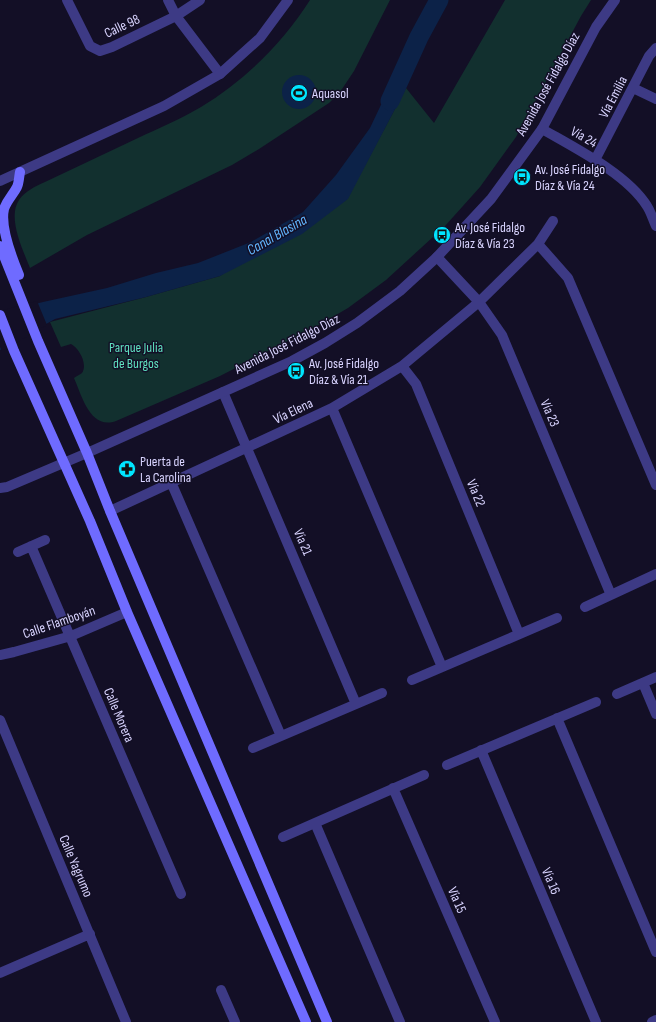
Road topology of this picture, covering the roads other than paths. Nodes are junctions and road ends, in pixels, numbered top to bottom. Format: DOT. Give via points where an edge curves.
graph roads {
  1 [pos="66,0"];
  2 [pos="168,0"];
  3 [pos="200,0"];
  4 [pos="288,0"];
  5 [pos="615,0"];
  6 [pos="176,16"];
  7 [pos="656,48"];
  8 [pos="220,74"];
  9 [pos="634,88"];
  10 [pos="656,99"];
  11 [pos="542,129"];
  12 [pos="595,160"];
  13 [pos="20,172"];
  14 [pos="0,181"];
  15 [pos="553,221"];
  16 [pos="656,226"];
  17 [pos="538,244"];
  18 [pos="0,246"];
  19 [pos="437,257"];
  20 [pos="18,283"];
  21 [pos="479,302"];
  22 [pos="0,315"];
  23 [pos="402,366"];
  24 [pos="223,392"];
  25 [pos="332,408"];
  26 [pos="247,448"];
  27 [pos="87,453"];
  28 [pos="63,463"];
  29 [pos="171,482"];
  30 [pos="656,485"];
  31 [pos="0,488"];
  32 [pos="110,511"];
  33 [pos="45,540"];
  34 [pos="31,546"];
  35 [pos="18,552"];
  36 [pos="656,574"];
  37 [pos="611,595"];
  38 [pos="585,607"];
  39 [pos="127,612"];
  40 [pos="557,618"];
  41 [pos="519,634"];
  42 [pos="71,636"];
  43 [pos="0,655"];
  44 [pos="442,667"];
  45 [pos="656,677"];
  46 [pos="412,680"];
  47 [pos="643,683"];
  48 [pos="382,693"];
  49 [pos="617,694"];
  50 [pos="596,702"];
  51 [pos="356,704"];
  52 [pos="656,714"];
  53 [pos="557,718"];
  54 [pos="0,720"];
  55 [pos="281,736"];
  56 [pos="253,748"];
  57 [pos="481,750"];
  58 [pos="447,765"];
  59 [pos="424,775"];
  60 [pos="393,788"];
  61 [pos="315,823"];
  62 [pos="283,837"];
  63 [pos="181,894"];
  64 [pos="652,930"];
  65 [pos="90,934"];
  66 [pos="656,952"];
  67 [pos="0,973"];
  68 [pos="221,990"];
  69 [pos="656,1020"];
  70 [pos="126,1022"];
  71 [pos="235,1022"];
  72 [pos="306,1022"];
  73 [pos="327,1022"];
  74 [pos="400,1022"];
  75 [pos="495,1022"];
  76 [pos="596,1022"];
  77 [pos="652,1022"];
  1 -- 6 [label="street, Calle 98" via="90,46 100,51"];
  2 -- 6 [label="street"];
  3 -- 6 [label="street"];
  4 -- 8 [label="street" via="260,38"];
  5 -- 11 [label="street, Avenida José Fidalgo Díaz" via="596,27"];
  6 -- 8 [label="street"];
  7 -- 9 [label="street, Vía Emilia" via="649,56"];
  8 -- 13 [label="street" via="164,106"];
  9 -- 10 [label="street"];
  9 -- 12 [label="street, Vía Emilia"];
  11 -- 12 [label="street, Vía 24"];
  11 -- 19 [label="street, Avenida José Fidalgo Díaz" via="491,199"];
  12 -- 16 [label="street, Vía 24" via="632,187 648,207"];
  13 -- 14 [label="street"];
  13 -- 20 [label="main road" via="17,187 4,209 3,222"];
  15 -- 17 [label="street, Vía Elena"];
  17 -- 21 [label="street, Vía Elena"];
  17 -- 30 [label="street" via="568,278"];
  18 -- 20 [label="main road"];
  19 -- 21 [label="street, Vía 23"];
  19 -- 24 [label="street, Avenida José Fidalgo Díaz" via="400,291 357,323 292,361"];
  20 -- 27 [label="main road" via="26,293 26,310"];
  21 -- 23 [label="street, Vía Elena"];
  21 -- 37 [label="street, Vía 23" via="502,335"];
  22 -- 28 [label="main road"];
  23 -- 25 [label="street, Vía Elena"];
  23 -- 41 [label="street, Vía 22" via="416,384"];
  24 -- 26 [label="street, Vía 21"];
  24 -- 27 [label="street, Avenida José Fidalgo Díaz"];
  25 -- 26 [label="street, Vía Elena"];
  25 -- 44 [label="street"];
  26 -- 29 [label="street, Vía Elena"];
  26 -- 51 [label="street, Vía 21"];
  27 -- 28 [label="street, Avenida José Fidalgo Díaz"];
  27 -- 32 [label="main road"];
  28 -- 31 [label="street, Avenida José Fidalgo Díaz"];
  28 -- 39 [label="main road"];
  29 -- 32 [label="street, Vía Elena"];
  29 -- 55 [label="street"];
  32 -- 73 [label="main road"];
  33 -- 34 [label="street"];
  34 -- 35 [label="street"];
  34 -- 42 [label="street, Calle Morera"];
  36 -- 37 [label="street"];
  37 -- 38 [label="street"];
  39 -- 42 [label="street, Calle Flamboyán"];
  39 -- 72 [label="main road"];
  40 -- 41 [label="street"];
  41 -- 44 [label="street"];
  42 -- 43 [label="street, Calle Flamboyán"];
  42 -- 63 [label="street, Calle Morera"];
  44 -- 46 [label="street"];
  45 -- 47 [label="street"];
  47 -- 49 [label="street"];
  47 -- 52 [label="street"];
  48 -- 51 [label="street"];
  50 -- 53 [label="street"];
  51 -- 55 [label="street"];
  53 -- 57 [label="street"];
  53 -- 64 [label="street"];
  54 -- 65 [label="street, Calle Yagrumo"];
  55 -- 56 [label="street"];
  57 -- 58 [label="street"];
  57 -- 76 [label="street, Vía 16"];
  59 -- 60 [label="street"];
  60 -- 61 [label="street"];
  60 -- 75 [label="street, Vía 15"];
  61 -- 62 [label="street"];
  61 -- 74 [label="street"];
  64 -- 66 [label="street"];
  65 -- 67 [label="street"];
  65 -- 70 [label="street, Calle Yagrumo"];
  68 -- 71 [label="street"];
  69 -- 77 [label="street"];
}
